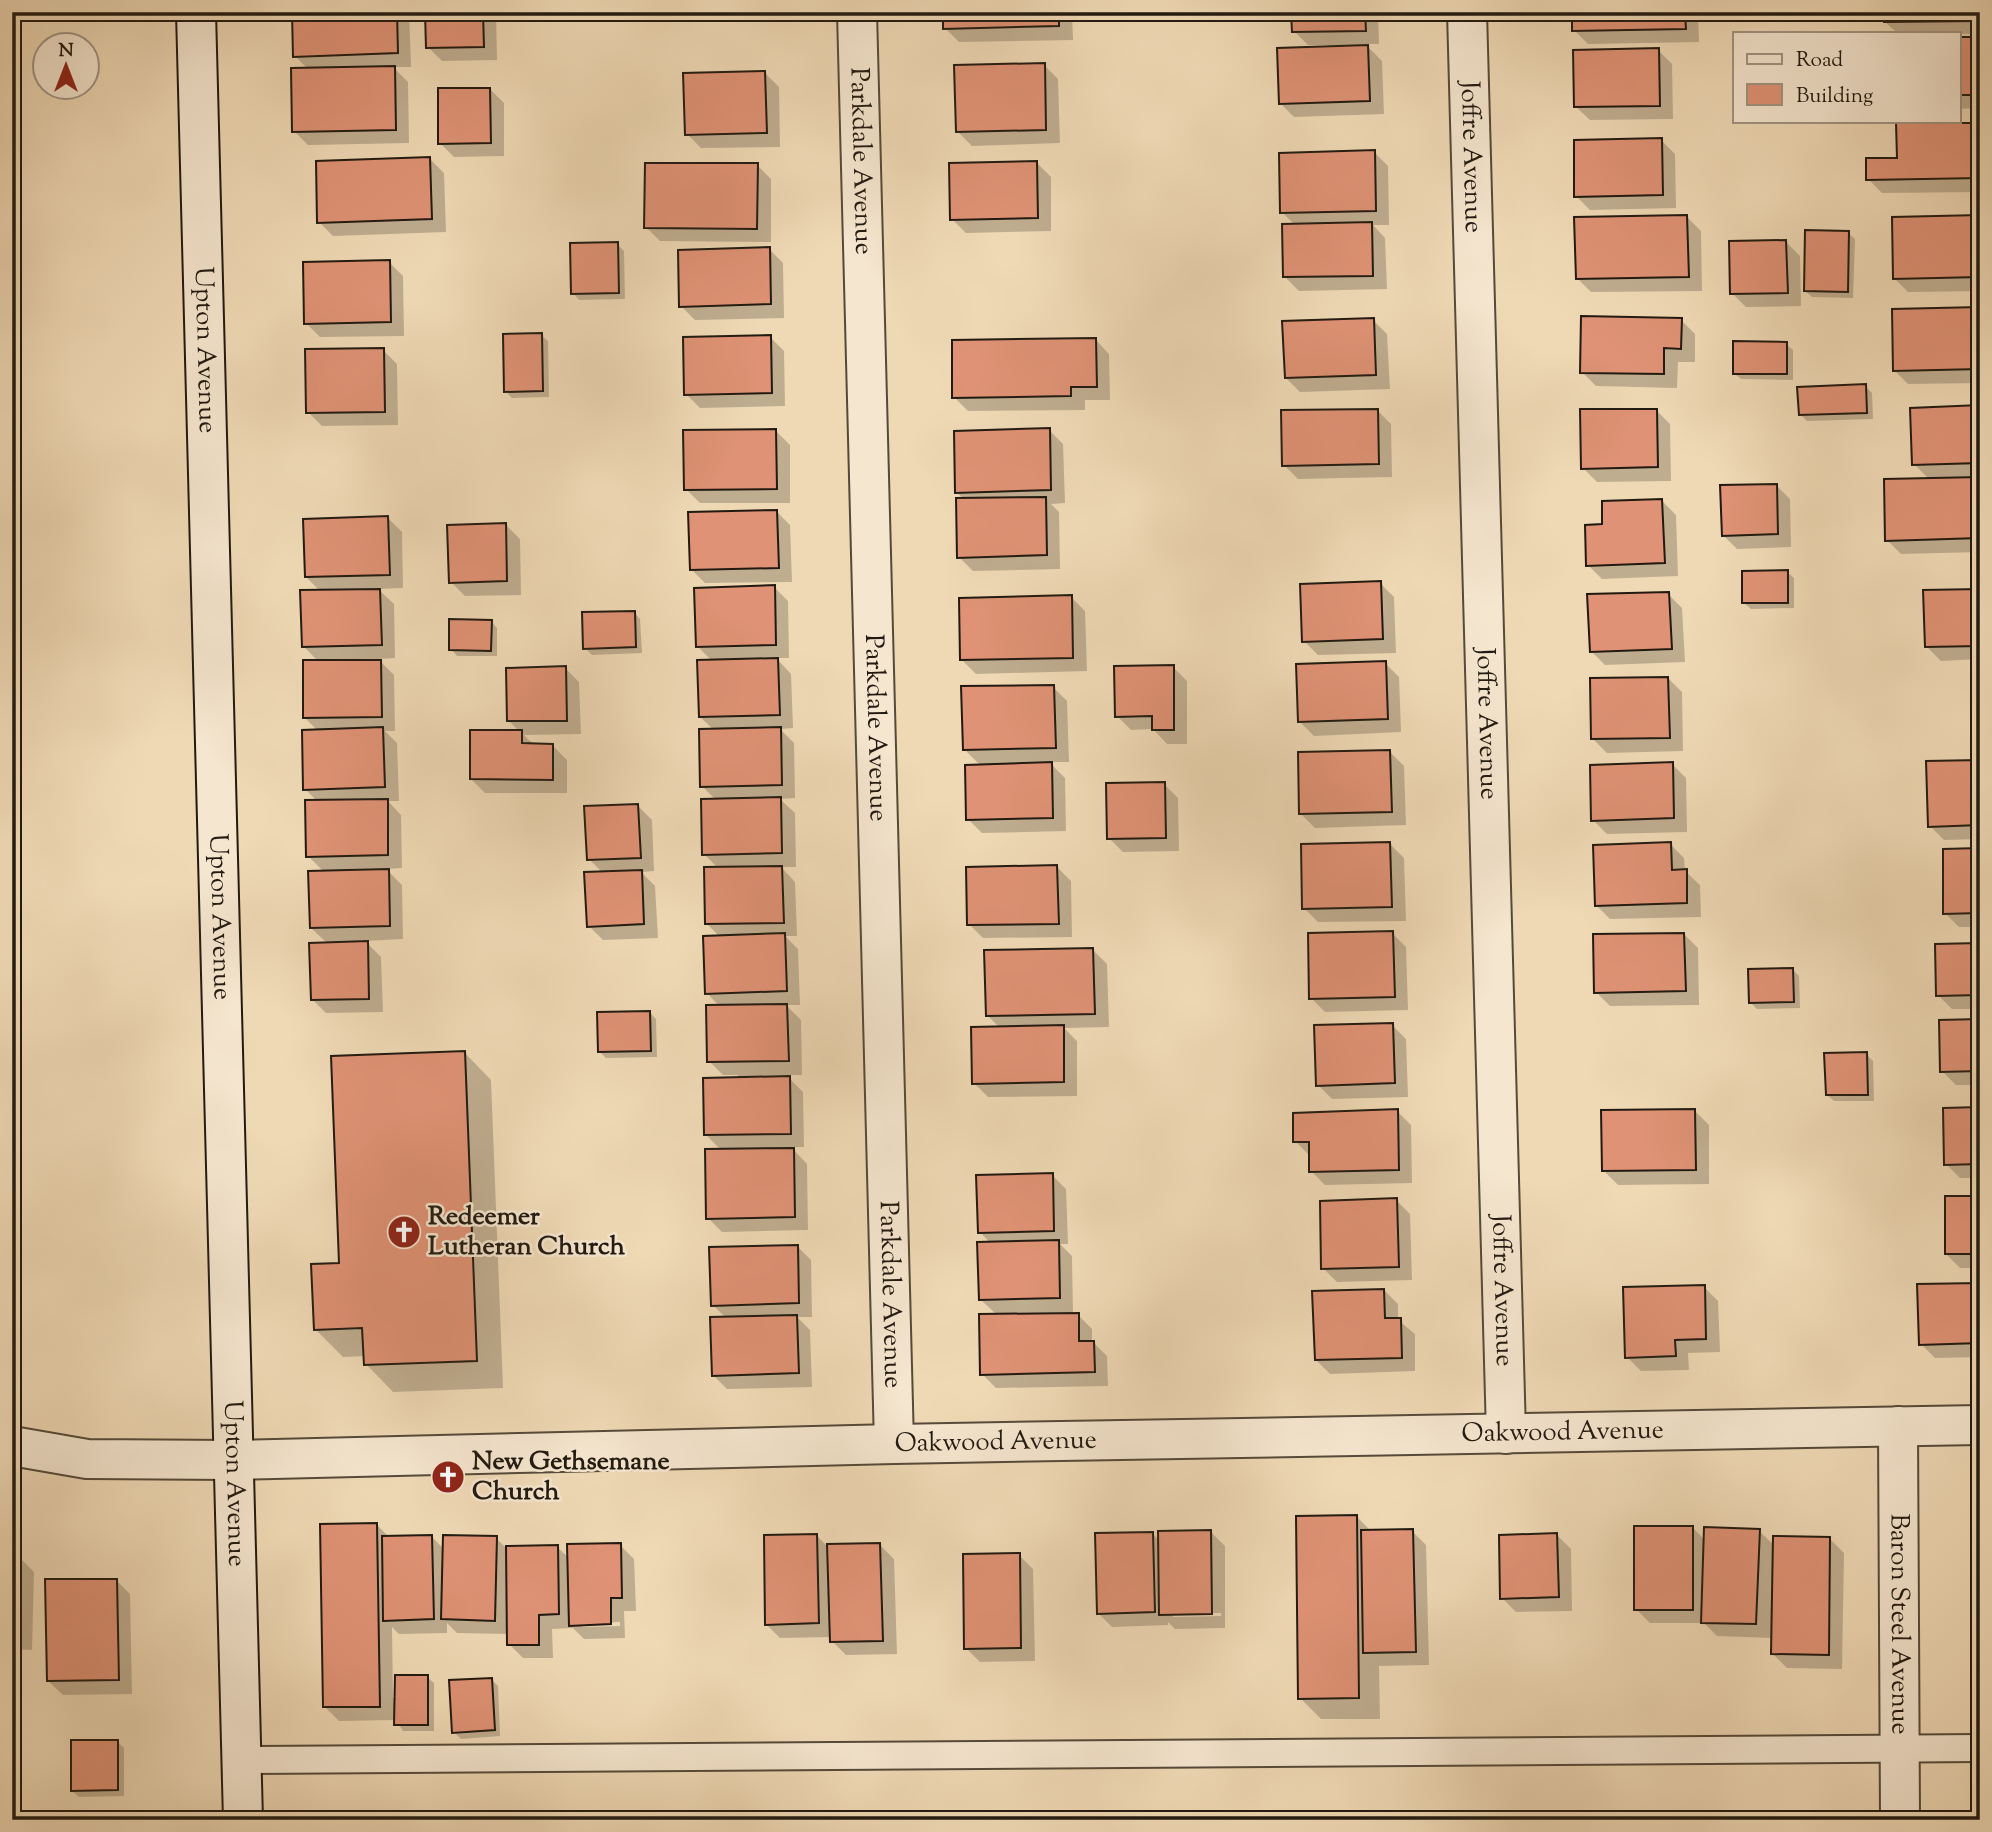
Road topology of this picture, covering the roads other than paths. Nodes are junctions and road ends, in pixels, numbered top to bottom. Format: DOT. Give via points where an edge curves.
graph roads {
  1 [pos="196,12"];
  2 [pos="857,12"];
  3 [pos="1467,12"];
  4 [pos="1980,1425"];
  5 [pos="1898,1426"];
  6 [pos="1506,1434"];
  7 [pos="894,1444"];
  8 [pos="12,1446"];
  9 [pos="233,1461"];
  10 [pos="1980,1748"];
  11 [pos="1900,1749"];
  12 [pos="241,1759"];
  13 [pos="243,1820"];
  14 [pos="1900,1820"];
  1 -- 9 [label="street, Upton Avenue"];
  2 -- 7 [label="street, Parkdale Avenue"];
  3 -- 6 [label="street, Joffre Avenue"];
  4 -- 5 [label="street, Oakwood Avenue"];
  5 -- 6 [label="street, Oakwood Avenue"];
  5 -- 11 [label="street, Baron Steel Avenue"];
  6 -- 7 [label="street, Oakwood Avenue"];
  7 -- 9 [label="street, Oakwood Avenue"];
  8 -- 9 [label="street, Oakwood Avenue" via="87,1459"];
  9 -- 12 [label="street, Upton Avenue"];
  10 -- 11 [label="lane"];
  11 -- 12 [label="lane"];
  11 -- 14 [label="street, Baron Steel Avenue"];
  12 -- 13 [label="street, Upton Avenue"];
}
